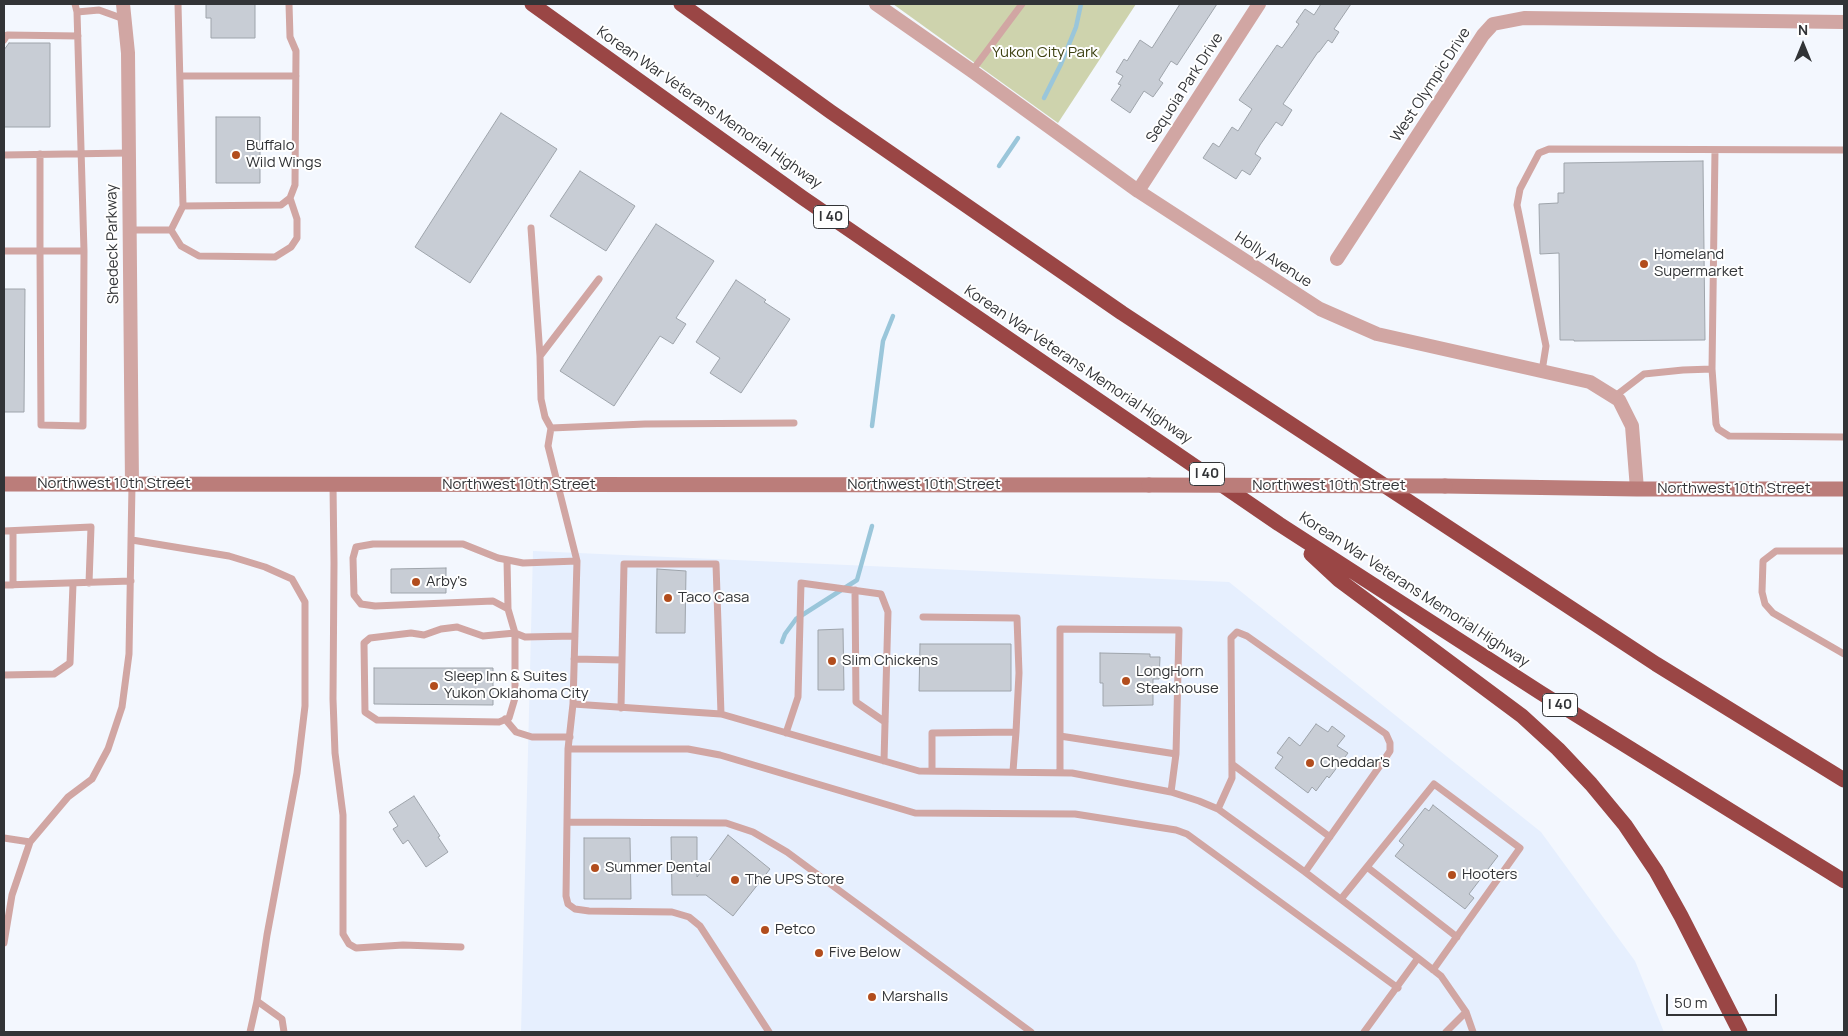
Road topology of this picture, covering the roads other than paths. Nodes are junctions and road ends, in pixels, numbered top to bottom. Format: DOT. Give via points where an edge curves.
graph roads {
  1 [pos="75,4"];
  2 [pos="105,4"];
  3 [pos="123,4"];
  4 [pos="178,4"];
  5 [pos="289,4"];
  6 [pos="532,4"];
  7 [pos="681,4"];
  8 [pos="876,4"];
  9 [pos="1022,4"];
  10 [pos="1259,4"];
  11 [pos="1524,4"];
  12 [pos="99,10"];
  13 [pos="78,12"];
  14 [pos="1524,18"];
  15 [pos="124,19"];
  16 [pos="1844,22"];
  17 [pos="78,36"];
  18 [pos="4,40"];
  19 [pos="972,71"];
  20 [pos="180,76"];
  21 [pos="296,76"];
  22 [pos="1714,150"];
  23 [pos="1844,150"];
  24 [pos="128,153"];
  25 [pos="4,154"];
  26 [pos="40,154"];
  27 [pos="80,155"];
  28 [pos="1138,191"];
  29 [pos="290,198"];
  30 [pos="183,206"];
  31 [pos="531,228"];
  32 [pos="129,230"];
  33 [pos="171,230"];
  34 [pos="4,251"];
  35 [pos="40,251"];
  36 [pos="84,251"];
  37 [pos="1336,259"];
  38 [pos="599,279"];
  39 [pos="540,356"];
  40 [pos="1712,369"];
  41 [pos="1542,372"];
  42 [pos="1614,397"];
  43 [pos="794,423"];
  44 [pos="551,428"];
  45 [pos="1844,437"];
  46 [pos="4,484"];
  47 [pos="559,484"];
  48 [pos="132,485"];
  49 [pos="333,485"];
  50 [pos="1637,489"];
  51 [pos="1844,489"];
  52 [pos="1279,524"];
  53 [pos="4,531"];
  54 [pos="13,531"];
  55 [pos="132,540"];
  56 [pos="1844,551"];
  57 [pos="507,560"];
  58 [pos="577,561"];
  59 [pos="132,581"];
  60 [pos="89,583"];
  61 [pos="73,584"];
  62 [pos="13,585"];
  63 [pos="4,586"];
  64 [pos="855,590"];
  65 [pos="508,609"];
  66 [pos="923,617"];
  67 [pos="514,633"];
  68 [pos="575,636"];
  69 [pos="1844,654"];
  70 [pos="574,659"];
  71 [pos="622,660"];
  72 [pos="4,675"];
  73 [pos="572,704"];
  74 [pos="621,708"];
  75 [pos="721,714"];
  76 [pos="505,720"];
  77 [pos="885,722"];
  78 [pos="1016,732"];
  79 [pos="786,733"];
  80 [pos="1060,736"];
  81 [pos="570,737"];
  82 [pos="568,748"];
  83 [pos="1176,754"];
  84 [pos="884,761"];
  85 [pos="1232,764"];
  86 [pos="932,771"];
  87 [pos="1013,771"];
  88 [pos="1060,773"];
  89 [pos="1844,780"];
  90 [pos="1171,792"];
  91 [pos="1218,809"];
  92 [pos="568,822"];
  93 [pos="1330,837"];
  94 [pos="4,838"];
  95 [pos="30,842"];
  96 [pos="1366,867"];
  97 [pos="1305,872"];
  98 [pos="1844,881"];
  99 [pos="1340,899"];
  100 [pos="1457,936"];
  101 [pos="4,943"];
  102 [pos="460,947"];
  103 [pos="1418,958"];
  104 [pos="1433,970"];
  105 [pos="1398,988"];
  106 [pos="257,1001"];
  107 [pos="1466,1012"];
  108 [pos="250,1032"];
  109 [pos="284,1032"];
  110 [pos="769,1032"];
  111 [pos="1031,1032"];
  112 [pos="1364,1032"];
  113 [pos="1446,1032"];
  114 [pos="1473,1032"];
  115 [pos="1740,1032"];
  1 -- 13 [label="lane"];
  2 -- 12 [label="lane"];
  3 -- 15 [label="street, Shedeck Parkway"];
  4 -- 20 [label="lane"];
  5 -- 21 [label="lane"];
  6 -- 52 [label="highway, Korean War Veterans Memorial Highway / I 40" via="812,203"];
  7 -- 89 [label="highway" via="1122,313 1640,654"];
  8 -- 19 [label="street, Holly Avenue"];
  9 -- 19 [label="lane"];
  10 -- 28 [label="street, Sequoia Park Drive"];
  11 -- 14 [label="street"];
  12 -- 13 [label="lane"];
  12 -- 15 [label="lane"];
  13 -- 17 [label="lane"];
  14 -- 16 [label="street, West Olympic Drive"];
  14 -- 37 [label="street, West Olympic Drive" via="1493,24 1483,35"];
  15 -- 24 [label="street, Shedeck Parkway" via="128,53"];
  17 -- 18 [label="lane" via="7,35"];
  17 -- 27 [label="lane"];
  19 -- 28 [label="street, Holly Avenue"];
  20 -- 21 [label="lane"];
  20 -- 30 [label="lane"];
  21 -- 29 [label="lane" via="295,185"];
  22 -- 23 [label="lane"];
  22 -- 40 [label="lane"];
  22 -- 41 [label="lane" via="1549,149 1539,153 1520,189 1517,205 1546,346"];
  24 -- 27 [label="lane"];
  24 -- 32 [label="street, Shedeck Parkway"];
  25 -- 26 [label="lane"];
  26 -- 27 [label="lane"];
  26 -- 35 [label="lane"];
  27 -- 36 [label="lane"];
  28 -- 41 [label="street, Holly Avenue" via="1320,309 1377,334"];
  29 -- 30 [label="lane" via="281,205"];
  29 -- 33 [label="lane" via="297,219 297,238 291,247 275,257 199,256 181,246"];
  30 -- 33 [label="lane"];
  31 -- 39 [label="lane"];
  32 -- 33 [label="lane"];
  32 -- 48 [label="street, Shedeck Parkway"];
  34 -- 35 [label="lane"];
  35 -- 36 [label="lane"];
  35 -- 36 [label="lane" via="41,425 82,426"];
  38 -- 39 [label="lane"];
  39 -- 44 [label="lane" via="541,400"];
  40 -- 42 [label="lane" via="1644,374"];
  40 -- 45 [label="lane" via="1716,424 1729,436"];
  41 -- 42 [label="street, Holly Avenue" via="1590,382"];
  42 -- 50 [label="street, Holly Avenue" via="1619,400 1632,426"];
  43 -- 44 [label="lane"];
  44 -- 47 [label="lane" via="548,446"];
  46 -- 48 [label="main road, Northwest 10th Street"];
  47 -- 49 [label="main road, Northwest 10th Street"];
  47 -- 50 [label="main road, Northwest 10th Street, bridge"];
  47 -- 58 [label="lane"];
  48 -- 49 [label="main road, Northwest 10th Street"];
  48 -- 55 [label="lane"];
  49 -- 102 [label="lane" via="332,699 343,816 344,934 349,944 356,948 402,945"];
  50 -- 51 [label="main road, Northwest 10th Street"];
  52 -- 98 [label="highway, Korean War Veterans Memorial Highway / I 40" via="1550,699"];
  52 -- 115 [label="highway" via="1339,580 1522,716 1591,784 1625,825 1656,871"];
  53 -- 54 [label="lane"];
  54 -- 60 [label="lane" via="92,527"];
  54 -- 62 [label="lane"];
  55 -- 59 [label="lane"];
  55 -- 106 [label="lane" via="229,556 265,567 292,579 304,602 304,716"];
  56 -- 69 [label="lane" via="1776,551 1763,561 1762,592 1765,604 1773,613"];
  57 -- 58 [label="lane" via="523,563"];
  57 -- 65 [label="lane"];
  57 -- 65 [label="lane" via="463,544 373,544 356,547 353,558 354,595 360,604 493,601"];
  58 -- 68 [label="lane"];
  59 -- 60 [label="lane"];
  59 -- 95 [label="lane" via="129,654 122,707 108,748 92,779 68,797"];
  60 -- 61 [label="lane"];
  61 -- 62 [label="lane"];
  61 -- 72 [label="lane" via="70,663 54,674"];
  62 -- 63 [label="lane"];
  64 -- 77 [label="lane" via="856,702"];
  64 -- 77 [label="lane" via="881,594 888,612"];
  64 -- 79 [label="lane" via="801,583 798,697"];
  65 -- 67 [label="lane"];
  66 -- 78 [label="lane" via="1017,618"];
  67 -- 68 [label="lane" via="525,637"];
  67 -- 76 [label="lane" via="515,698 509,718"];
  67 -- 76 [label="lane" via="483,636 457,628 441,629 424,635 411,633 370,638 364,643 365,712 377,720"];
  68 -- 70 [label="lane"];
  70 -- 71 [label="lane"];
  70 -- 73 [label="lane"];
  71 -- 74 [label="lane"];
  71 -- 75 [label="lane" via="624,564 716,564"];
  73 -- 74 [label="lane"];
  73 -- 81 [label="lane"];
  74 -- 75 [label="lane"];
  75 -- 79 [label="lane"];
  76 -- 81 [label="lane" via="516,732 532,737"];
  77 -- 84 [label="lane"];
  78 -- 86 [label="lane" via="932,733"];
  78 -- 87 [label="lane"];
  79 -- 84 [label="lane"];
  80 -- 83 [label="lane"];
  80 -- 83 [label="lane" via="1060,629 1179,630"];
  80 -- 88 [label="lane"];
  81 -- 82 [label="lane"];
  82 -- 92 [label="lane"];
  82 -- 105 [label="lane" via="688,749 712,753 916,812 1075,814 1176,830 1187,834"];
  83 -- 90 [label="lane"];
  84 -- 86 [label="lane" via="919,771"];
  85 -- 91 [label="lane" via="1232,778"];
  85 -- 93 [label="lane"];
  85 -- 93 [label="lane" via="1231,638 1237,632 1378,728 1390,742 1387,756"];
  86 -- 87 [label="lane"];
  87 -- 88 [label="lane"];
  88 -- 90 [label="lane"];
  90 -- 91 [label="lane"];
  91 -- 97 [label="lane"];
  92 -- 110 [label="lane" via="568,904 575,909 589,911 672,912 689,917 700,926"];
  92 -- 111 [label="lane" via="726,823 753,832 795,858"];
  93 -- 97 [label="lane"];
  94 -- 95 [label="lane"];
  95 -- 101 [label="lane" via="12,895"];
  96 -- 99 [label="lane"];
  96 -- 100 [label="lane"];
  96 -- 100 [label="lane" via="1434,784 1520,848"];
  97 -- 99 [label="lane"];
  99 -- 103 [label="lane"];
  100 -- 104 [label="lane"];
  103 -- 104 [label="lane"];
  103 -- 105 [label="lane"];
  104 -- 107 [label="lane" via="1441,976"];
  105 -- 112 [label="lane"];
  106 -- 108 [label="lane"];
  106 -- 109 [label="lane" via="282,1019"];
  107 -- 113 [label="lane"];
  107 -- 114 [label="lane"];
}
